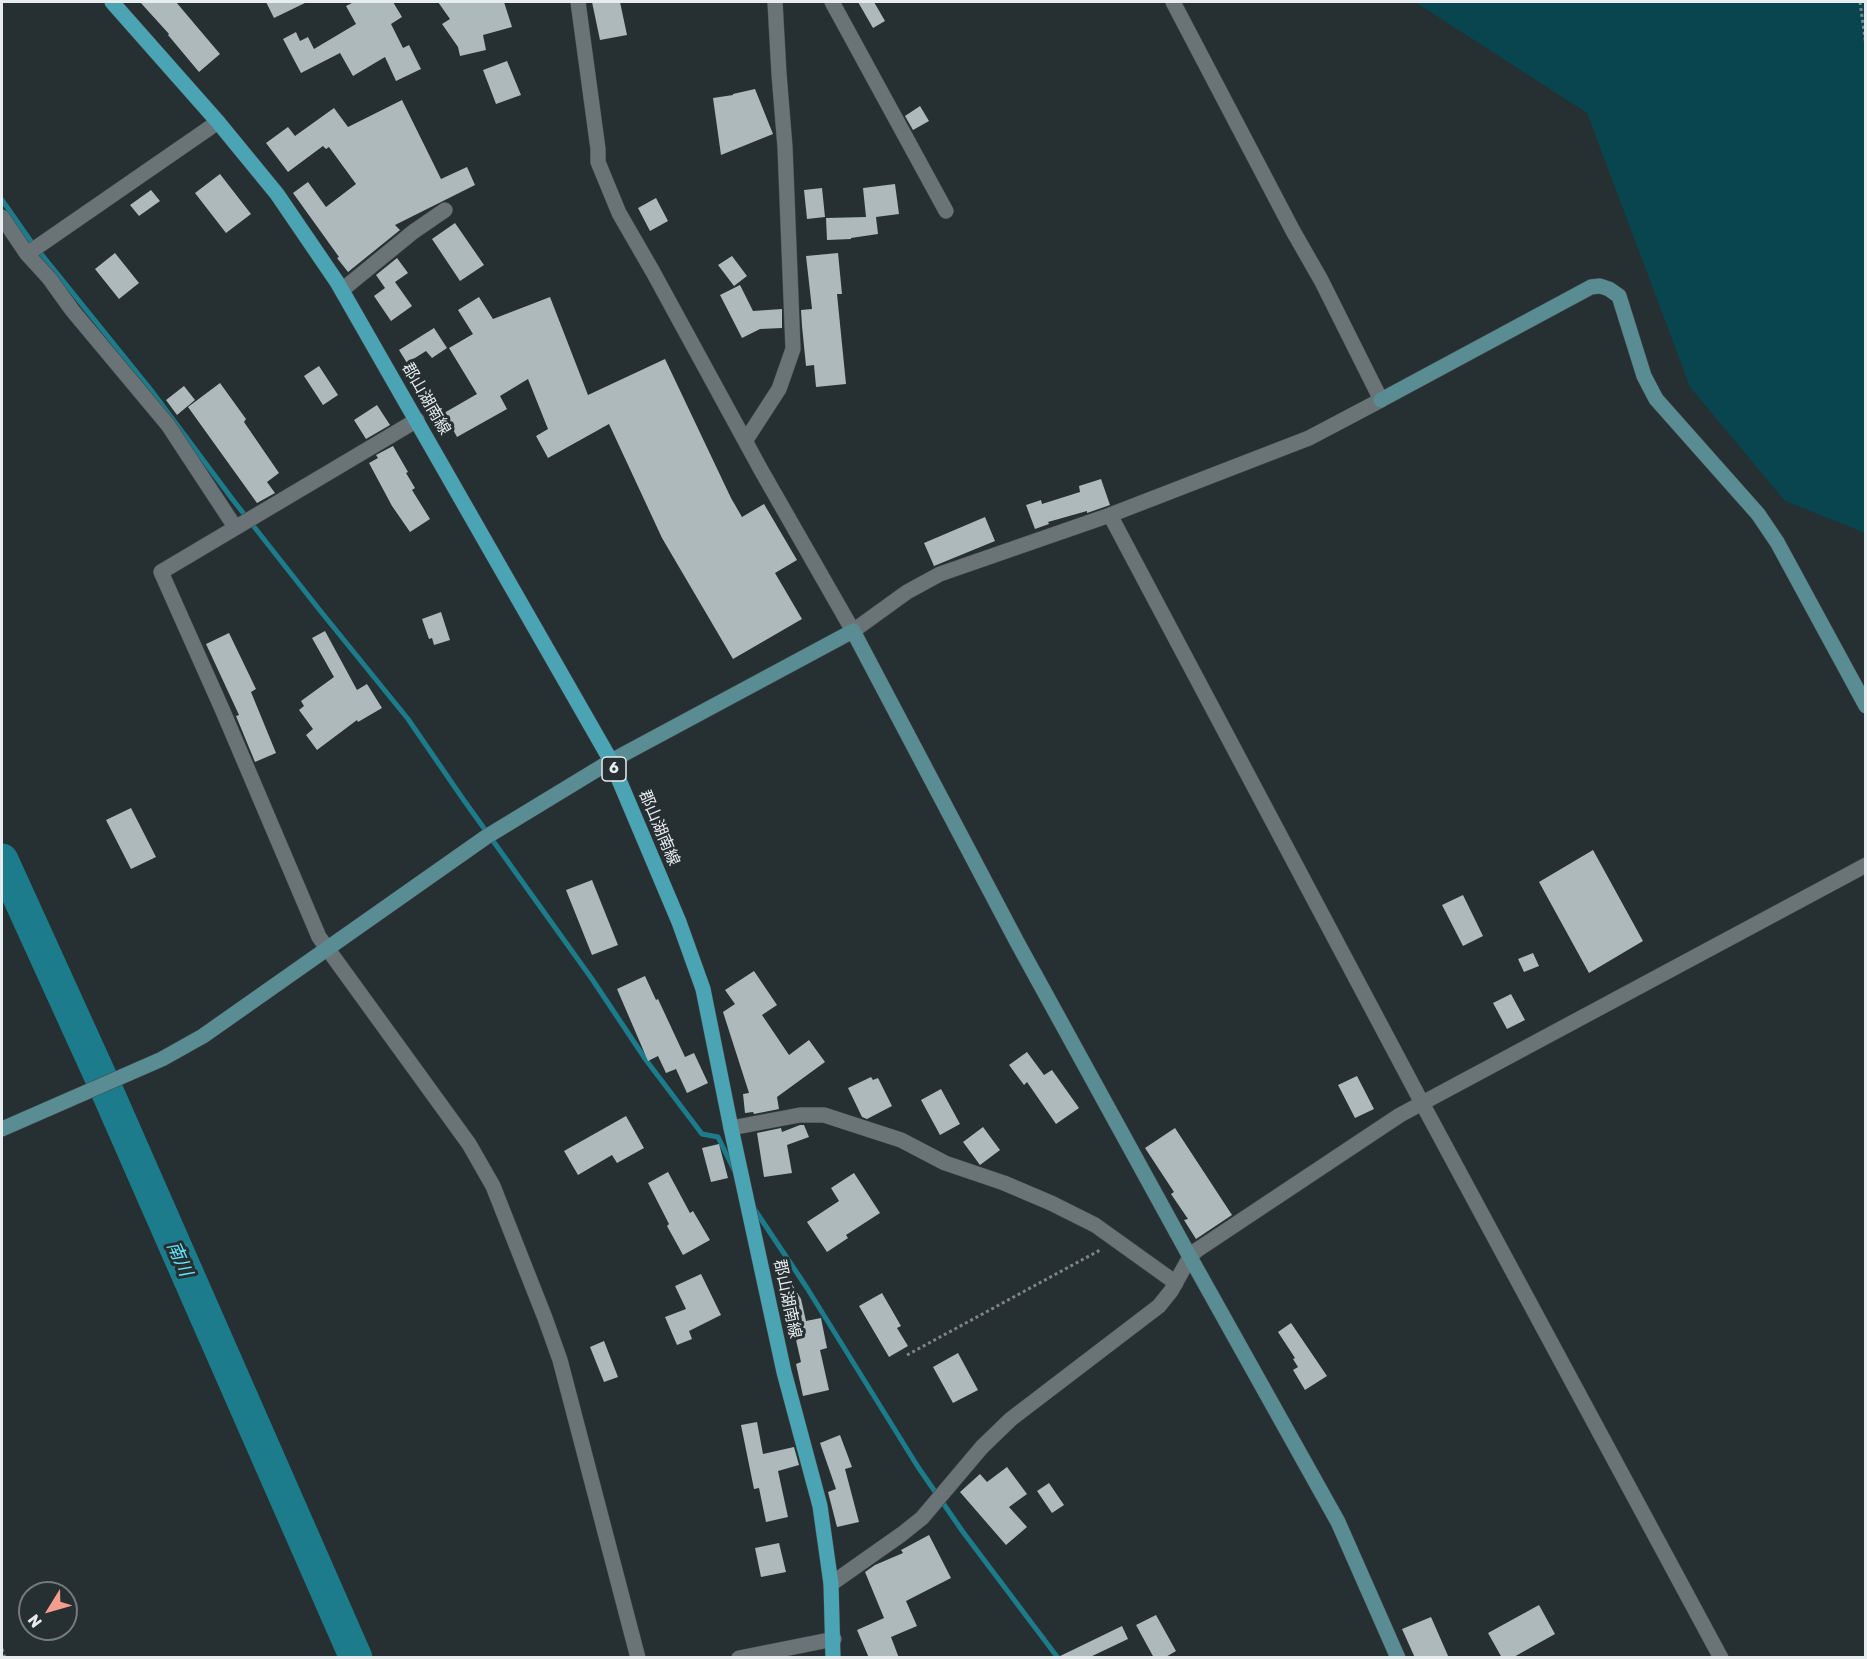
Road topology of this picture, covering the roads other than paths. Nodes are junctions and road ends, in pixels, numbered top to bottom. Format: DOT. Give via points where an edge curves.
graph roads {
  1 [pos="112,2"];
  2 [pos="578,2"];
  3 [pos="775,2"];
  4 [pos="832,2"];
  5 [pos="1173,2"];
  6 [pos="218,122"];
  7 [pos="445,210"];
  8 [pos="946,211"];
  9 [pos="2,217"];
  10 [pos="27,254"];
  11 [pos="342,290"];
  12 [pos="1381,400"];
  13 [pos="417,420"];
  14 [pos="746,440"];
  15 [pos="1110,514"];
  16 [pos="235,527"];
  17 [pos="853,631"];
  18 [pos="1866,706"];
  19 [pos="611,761"];
  20 [pos="1866,865"];
  21 [pos="327,948"];
  22 [pos="1422,1103"];
  23 [pos="731,1128"];
  24 [pos="2,1129"];
  25 [pos="1190,1257"];
  26 [pos="1176,1283"];
  27 [pos="831,1584"];
  28 [pos="834,1639"];
  29 [pos="638,1658"];
  30 [pos="739,1658"];
  31 [pos="833,1658"];
  32 [pos="1398,1658"];
  33 [pos="1721,1658"];
  1 -- 6 [label="main road, 郡山湖南線 / 6"];
  2 -- 14 [label="street" via="602,174 619,213"];
  3 -- 14 [label="street" via="793,349 779,389"];
  4 -- 8 [label="street"];
  5 -- 12 [label="street"];
  6 -- 10 [label="street"];
  6 -- 11 [label="main road, 郡山湖南線 / 6" via="277,194"];
  7 -- 11 [label="street"];
  9 -- 10 [label="street"];
  10 -- 16 [label="street" via="168,425"];
  11 -- 13 [label="main road, 郡山湖南線 / 6"];
  12 -- 15 [label="street" via="1309,438"];
  12 -- 18 [label="street" via="1591,287 1609,289 1620,296 1644,376 1656,399 1758,514"];
  13 -- 16 [label="street"];
  13 -- 19 [label="main road, 郡山湖南線 / 6"];
  14 -- 17 [label="street"];
  15 -- 17 [label="street" via="940,574 907,592"];
  15 -- 22 [label="street"];
  16 -- 21 [label="street" via="161,572"];
  17 -- 19 [label="street"];
  17 -- 25 [label="street" via="1017,942"];
  19 -- 21 [label="street" via="486,837"];
  19 -- 23 [label="main road, 郡山湖南線 / 6" via="703,989"];
  20 -- 22 [label="street"];
  21 -- 24 [label="street" via="203,1036 162,1059"];
  21 -- 29 [label="street" via="469,1144 493,1186 560,1360"];
  22 -- 25 [label="street"];
  22 -- 33 [label="street"];
  23 -- 26 [label="street" via="800,1115 824,1115 901,1140 945,1163 1004,1183 1095,1225"];
  23 -- 27 [label="main road, 郡山湖南線 / 6" via="784,1371 820,1506"];
  25 -- 26 [label="street"];
  25 -- 32 [label="street" via="1338,1522"];
  26 -- 27 [label="street" via="1149,1315 1011,1419 922,1518"];
  27 -- 28 [label="main road, 郡山湖南線 / 6"];
  28 -- 30 [label="street"];
  28 -- 31 [label="main road, 郡山湖南線 / 6"];
}
